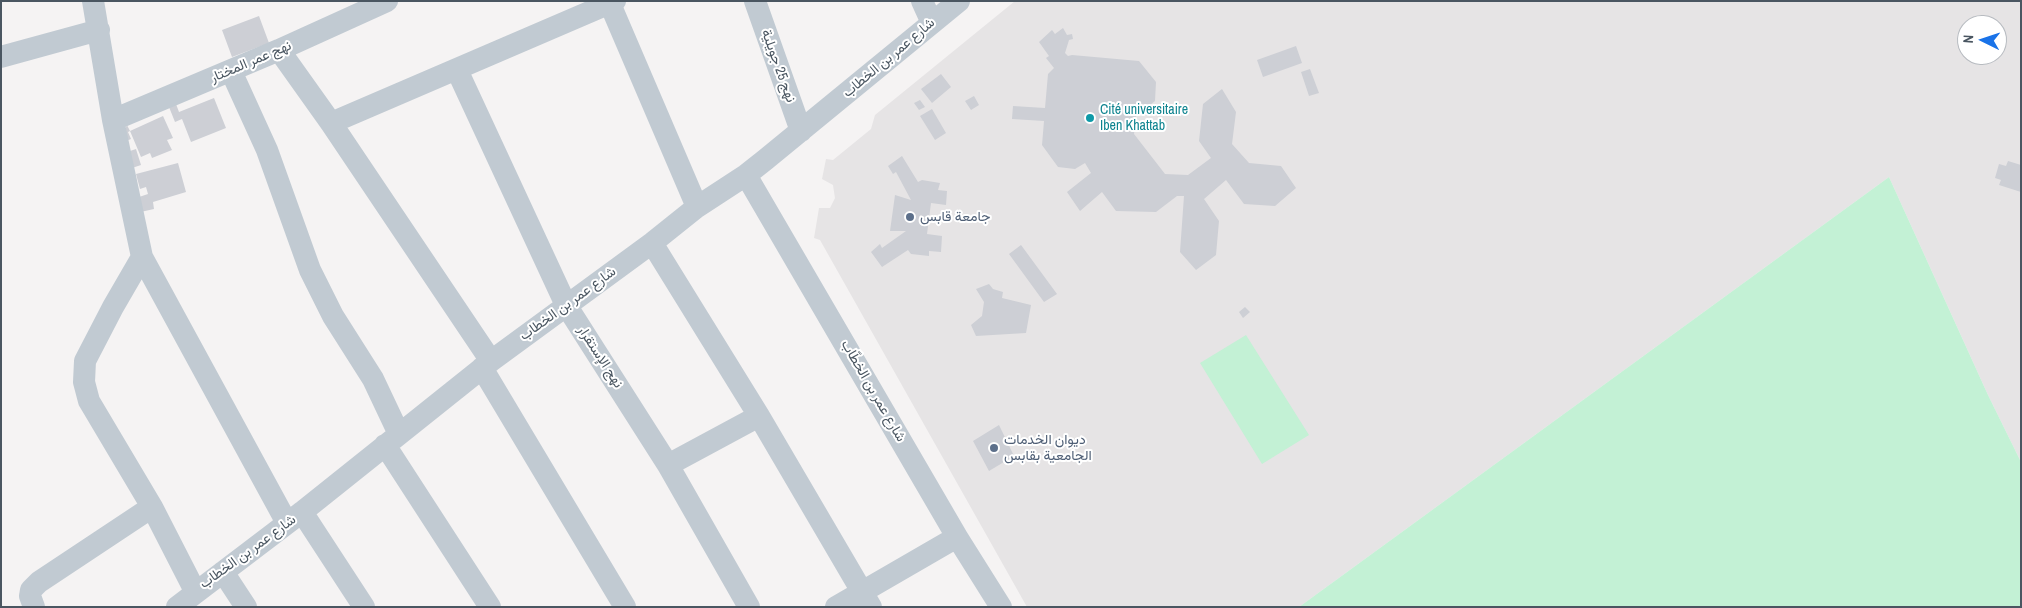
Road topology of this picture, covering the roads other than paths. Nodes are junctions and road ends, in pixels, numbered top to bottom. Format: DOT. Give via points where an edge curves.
graph roads {
  1 [pos="93,1"];
  2 [pos="387,1"];
  3 [pos="755,1"];
  4 [pos="922,1"];
  5 [pos="959,1"];
  6 [pos="612,3"];
  7 [pos="932,22"];
  8 [pos="99,30"];
  9 [pos="279,50"];
  10 [pos="1,57"];
  11 [pos="457,70"];
  12 [pos="231,71"];
  13 [pos="112,120"];
  14 [pos="331,123"];
  15 [pos="801,131"];
  16 [pos="746,175"];
  17 [pos="697,207"];
  18 [pos="652,243"];
  19 [pos="142,257"];
  20 [pos="566,305"];
  21 [pos="486,364"];
  22 [pos="759,416"];
  23 [pos="392,440"];
  24 [pos="668,465"];
  25 [pos="152,506"];
  26 [pos="295,518"];
  27 [pos="957,537"];
  28 [pos="223,572"];
  29 [pos="195,591"];
  30 [pos="866,599"];
  31 [pos="34,607"];
  32 [pos="177,607"];
  33 [pos="246,607"];
  34 [pos="364,607"];
  35 [pos="490,607"];
  36 [pos="625,607"];
  37 [pos="749,607"];
  38 [pos="836,607"];
  39 [pos="1001,607"];
  1 -- 8 [label="street"];
  2 -- 9 [label="street, نهج عمر المختار"];
  3 -- 15 [label="street, نهج 25 جويلية"];
  4 -- 7 [label="street"];
  5 -- 7 [label="street, شارع عمر بن الخطاب"];
  6 -- 11 [label="street"];
  6 -- 17 [label="street"];
  7 -- 15 [label="street, شارع عمر بن الخطاب"];
  8 -- 10 [label="street"];
  8 -- 13 [label="street"];
  9 -- 12 [label="street, نهج عمر المختار"];
  9 -- 14 [label="street"];
  11 -- 14 [label="street"];
  11 -- 20 [label="street, نهج الإستقرار"];
  12 -- 13 [label="street, نهج عمر المختار"];
  12 -- 23 [label="street" via="267,150 310,270 333,316 373,379"];
  13 -- 19 [label="street"];
  14 -- 21 [label="street"];
  15 -- 16 [label="street, شارع عمر بن الخطاب"];
  16 -- 17 [label="street, شارع عمر بن الخطاب"];
  16 -- 27 [label="street, شارع عمر بن الخطّاب"];
  17 -- 18 [label="street, شارع عمر بن الخطاب"];
  18 -- 20 [label="street, شارع عمر بن الخطاب"];
  18 -- 22 [label="street"];
  19 -- 25 [label="street" via="85,361 84,382 97,416"];
  19 -- 26 [label="street"];
  20 -- 21 [label="street, شارع عمر بن الخطاب"];
  20 -- 24 [label="street, نهج الإستقرار"];
  21 -- 23 [label="street, شارع عمر بن الخطاب"];
  21 -- 36 [label="street"];
  22 -- 24 [label="street"];
  22 -- 30 [label="street"];
  23 -- 26 [label="street, شارع عمر بن الخطاب"];
  23 -- 35 [label="street"];
  24 -- 37 [label="street, نهج الإستقرار"];
  25 -- 29 [label="street"];
  25 -- 31 [label="street" via="39,582 31,590"];
  26 -- 28 [label="street, شارع عمر بن الخطاب"];
  26 -- 34 [label="street"];
  27 -- 30 [label="street"];
  27 -- 39 [label="street, شارع عمر بن الخطّاب"];
  28 -- 29 [label="street, شارع عمر بن الخطاب"];
  28 -- 33 [label="street"];
  29 -- 32 [label="street, شارع عمر بن الخطاب"];
  30 -- 38 [label="street"];
}
